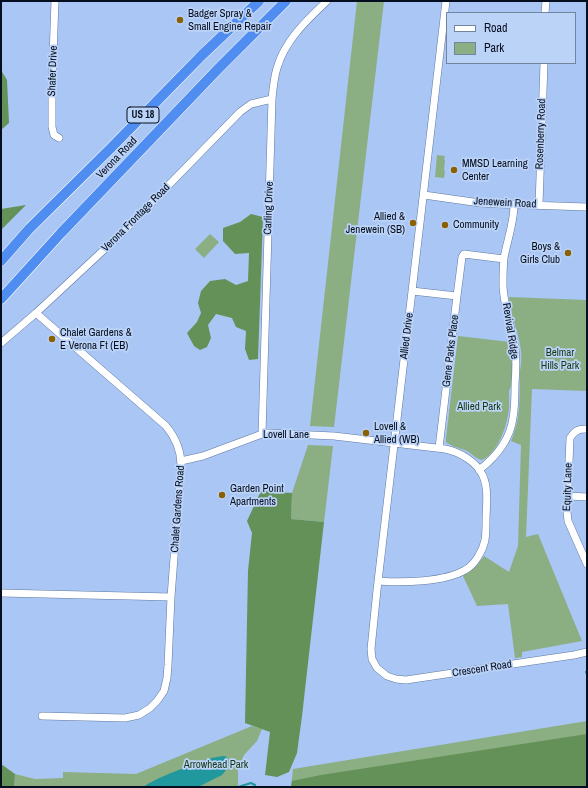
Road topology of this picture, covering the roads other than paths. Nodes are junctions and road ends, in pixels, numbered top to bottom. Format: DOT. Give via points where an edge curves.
graph roads {
  1 [pos="55,1"];
  2 [pos="259,1"];
  3 [pos="286,1"];
  4 [pos="327,1"];
  5 [pos="446,1"];
  6 [pos="546,1"];
  7 [pos="545,12"];
  8 [pos="544,64"];
  9 [pos="272,99"];
  10 [pos="59,138"];
  11 [pos="424,195"];
  12 [pos="514,205"];
  13 [pos="539,205"];
  14 [pos="587,207"];
  15 [pos="28,229"];
  16 [pos="1,254"];
  17 [pos="504,260"];
  18 [pos="1,261"];
  19 [pos="412,291"];
  20 [pos="457,296"];
  21 [pos="1,299"];
  22 [pos="36,313"];
  23 [pos="1,343"];
  24 [pos="587,429"];
  25 [pos="262,434"];
  26 [pos="394,443"];
  27 [pos="439,448"];
  28 [pos="181,461"];
  29 [pos="479,470"];
  30 [pos="568,496"];
  31 [pos="587,497"];
  32 [pos="587,564"];
  33 [pos="379,582"];
  34 [pos="1,593"];
  35 [pos="171,597"];
  36 [pos="587,652"];
  37 [pos="379,669"];
  38 [pos="42,716"];
  1 -- 10 [label="street, Shafer Drive" via="52,127 54,134"];
  2 -- 15 [label="highway, Verona Road / US 18"];
  3 -- 21 [label="highway, Verona Road / US 18" via="61,233"];
  4 -- 9 [label="street, Carling Drive" via="283,51 276,70"];
  5 -- 11 [label="street, Allied Drive"];
  6 -- 7 [label="street"];
  8 -- 13 [label="street, Rosenberry Road"];
  9 -- 22 [label="street, Verona Frontage Road" via="245,107 123,232"];
  9 -- 25 [label="street, Carling Drive"];
  11 -- 12 [label="street, Jenewein Road"];
  11 -- 19 [label="street, Allied Drive"];
  12 -- 13 [label="street, Jenewein Road"];
  12 -- 17 [label="street, Revival Ridge"];
  13 -- 14 [label="street, Jenewein Road"];
  15 -- 16 [label="highway"];
  15 -- 18 [label="highway, Verona Road / US 18"];
  17 -- 20 [label="street, Gene Parks Place" via="464,254"];
  17 -- 29 [label="street, Revival Ridge" via="503,287 515,349 514,418 510,433 500,449"];
  19 -- 20 [label="street"];
  19 -- 26 [label="street, Allied Drive"];
  20 -- 27 [label="street, Gene Parks Place"];
  22 -- 23 [label="street, Verona Frontage Road"];
  22 -- 28 [label="street, Chalet Gardens Road" via="166,426 178,445"];
  24 -- 30 [label="street, Equity Lane" via="574,432 570,438"];
  25 -- 26 [label="street, Lovell Lane" via="334,436"];
  25 -- 28 [label="street, Lovell Lane" via="203,456"];
  26 -- 27 [label="street, Lovell Lane"];
  26 -- 33 [label="street, Allied Drive"];
  27 -- 29 [label="street, Lovell Lane" via="464,456"];
  28 -- 35 [label="street, Chalet Gardens Road"];
  29 -- 33 [label="street" via="487,491 485,540 482,549 466,570 451,576 405,583"];
  30 -- 31 [label="street"];
  30 -- 32 [label="street, Equity Lane" via="568,521"];
  33 -- 37 [label="street, Allied Drive" via="371,649 372,659"];
  34 -- 35 [label="street"];
  35 -- 38 [label="street, Chalet Gardens Road" via="167,678 164,691 150,708 139,715 125,718"];
  36 -- 37 [label="street, Crescent Road" via="406,680 396,680"];
}
